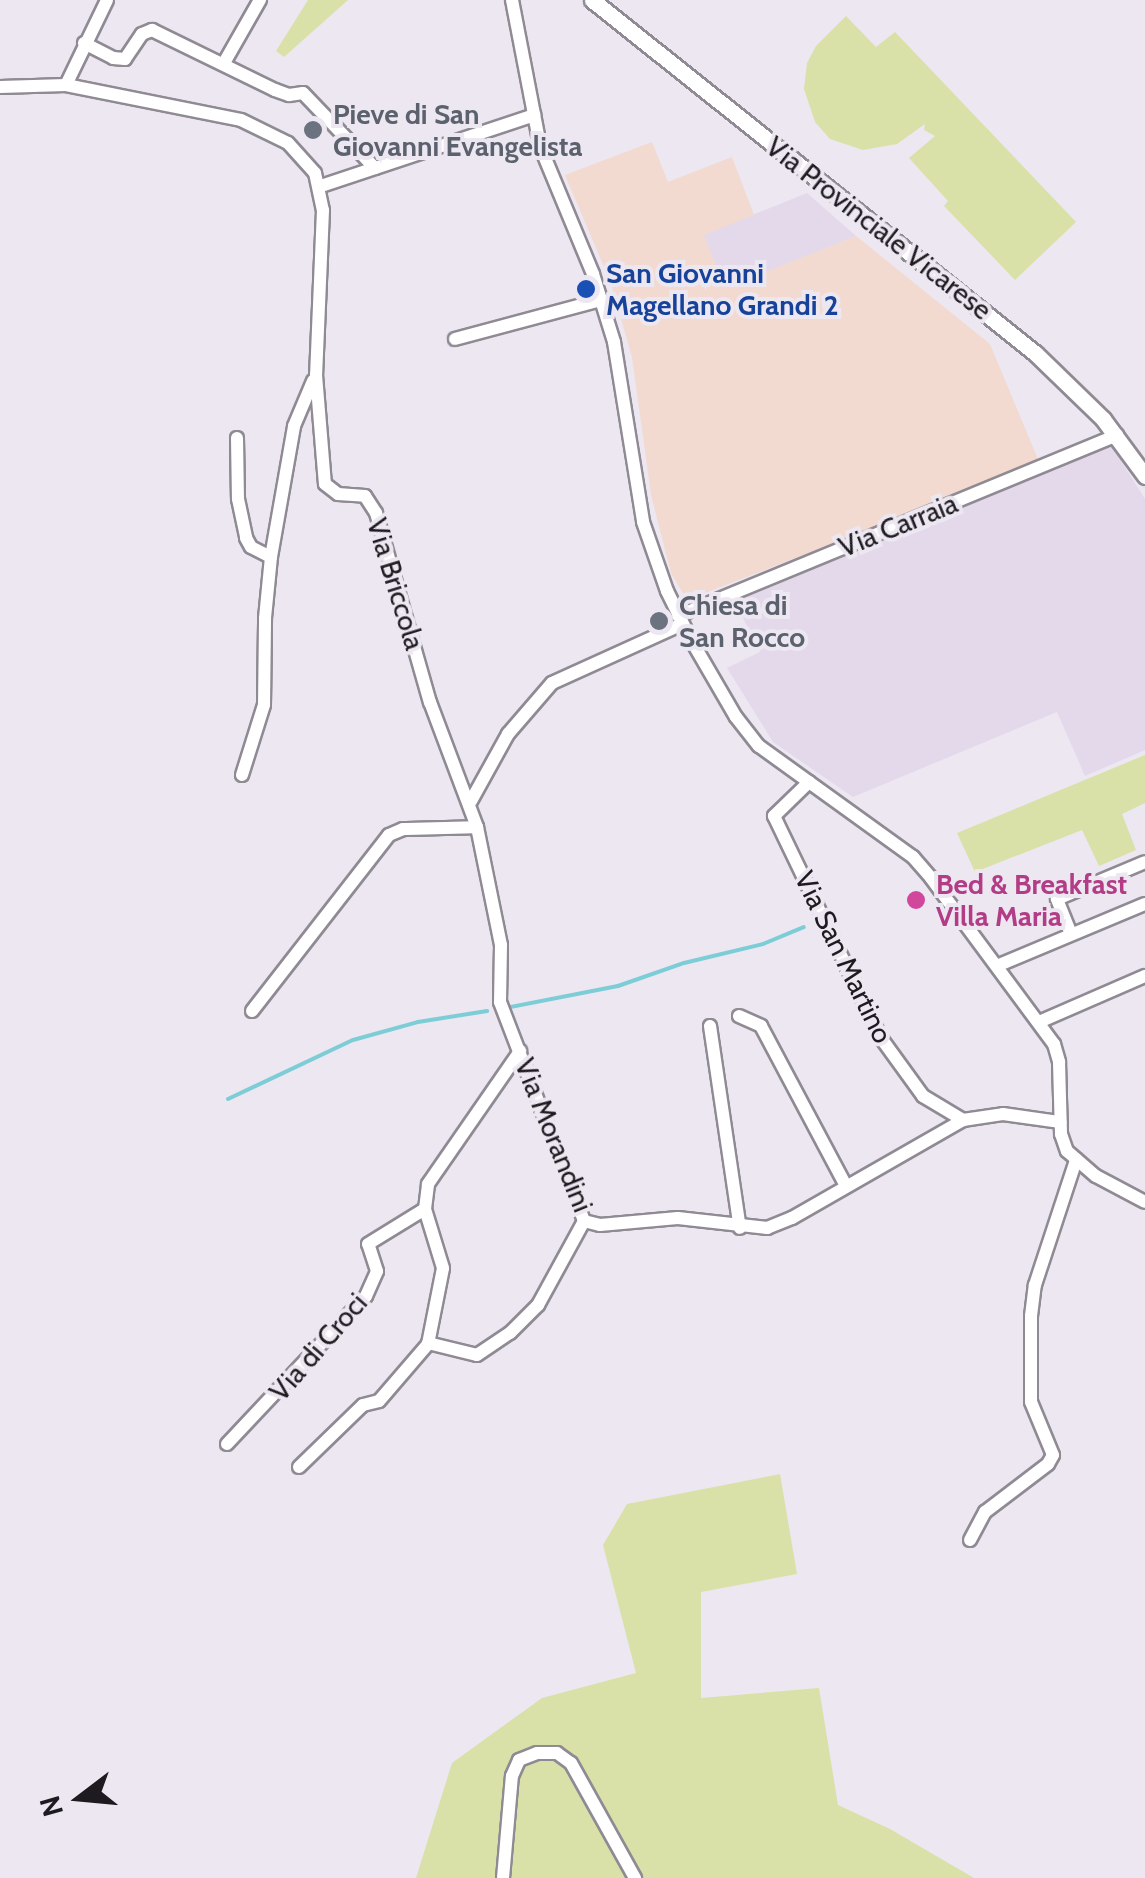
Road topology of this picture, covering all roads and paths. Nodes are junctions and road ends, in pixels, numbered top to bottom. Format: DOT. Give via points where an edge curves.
graph roads {
  1 [pos="107,0"];
  2 [pos="260,0"];
  3 [pos="592,0"];
  4 [pos="514,3"];
  5 [pos="84,43"];
  6 [pos="224,63"];
  7 [pos="66,85"];
  8 [pos="0,88"];
  9 [pos="535,115"];
  10 [pos="375,168"];
  11 [pos="321,186"];
  12 [pos="601,300"];
  13 [pos="454,339"];
  14 [pos="316,374"];
  15 [pos="1117,435"];
  16 [pos="237,438"];
  17 [pos="1145,476"];
  18 [pos="271,557"];
  19 [pos="680,620"];
  20 [pos="242,775"];
  21 [pos="809,782"];
  22 [pos="471,801"];
  23 [pos="477,827"];
  24 [pos="1145,862"];
  25 [pos="1145,904"];
  26 [pos="1071,934"];
  27 [pos="999,965"];
  28 [pos="1145,976"];
  29 [pos="252,1011"];
  30 [pos="739,1016"];
  31 [pos="1038,1022"];
  32 [pos="710,1026"];
  33 [pos="520,1051"];
  34 [pos="962,1120"];
  35 [pos="1060,1122"];
  36 [pos="1076,1160"];
  37 [pos="846,1186"];
  38 [pos="1145,1202"];
  39 [pos="425,1209"];
  40 [pos="584,1221"];
  41 [pos="740,1228"];
  42 [pos="428,1343"];
  43 [pos="228,1444"];
  44 [pos="299,1467"];
  45 [pos="970,1540"];
  46 [pos="503,1878"];
  47 [pos="635,1878"];
  1 -- 5 [label="street"];
  2 -- 6 [label="street"];
  3 -- 15 [label="main road, Via Provinciale Vicarese" via="1035,353"];
  4 -- 9 [label="street"];
  5 -- 6 [label="street" via="113,58 131,55 142,34 152,30"];
  5 -- 7 [label="street"];
  6 -- 10 [label="street" via="289,96 303,92"];
  7 -- 8 [label="street"];
  7 -- 11 [label="street" via="241,120 288,143"];
  9 -- 10 [label="street"];
  9 -- 12 [label="street" via="545,162"];
  10 -- 11 [label="street"];
  11 -- 14 [label="street, Via Briccola"];
  12 -- 13 [label="street"];
  12 -- 19 [label="street" via="620,371 640,508"];
  14 -- 18 [label="street" via="294,426"];
  14 -- 22 [label="street, Via Briccola" via="325,484 338,494 365,496 376,513 430,702"];
  15 -- 17 [label="main road, Via Provinciale Vicarese"];
  15 -- 19 [label="street, Via Carraia"];
  16 -- 18 [label="street" via="246,538"];
  18 -- 20 [label="street" via="264,706"];
  19 -- 21 [label="street" via="759,746"];
  19 -- 22 [label="street, Via Carraia" via="552,682 508,734"];
  21 -- 27 [label="street" via="913,857"];
  21 -- 34 [label="street, Via San Martino" via="774,816 881,1038 923,1096"];
  22 -- 23 [label="street, Via Briccola"];
  23 -- 29 [label="street" via="389,835"];
  23 -- 33 [label="street, Via Morandini" via="501,944 505,1018"];
  24 -- 26 [label="street" via="1057,899"];
  25 -- 26 [label="street"];
  26 -- 27 [label="street"];
  27 -- 31 [label="street"];
  28 -- 31 [label="street"];
  30 -- 37 [label="street" via="761,1026"];
  31 -- 35 [label="street" via="1059,1062"];
  32 -- 41 [label="street"];
  33 -- 39 [label="street" via="434,1172"];
  33 -- 40 [label="street, Via Morandini"];
  34 -- 35 [label="street, Via Morandini" via="1003,1114"];
  34 -- 37 [label="street, Via Morandini"];
  35 -- 36 [label="street" via="1062,1142"];
  36 -- 38 [label="street"];
  36 -- 45 [label="street" via="1030,1316 1029,1388 1053,1455 985,1512"];
  37 -- 41 [label="street, Via Morandini" via="777,1225"];
  39 -- 42 [label="street" via="443,1268"];
  39 -- 43 [label="street, Via di Croci" via="368,1244 377,1271 370,1290"];
  40 -- 41 [label="street, Via Morandini" via="678,1218"];
  40 -- 42 [label="street" via="538,1305 510,1333 477,1355"];
  42 -- 44 [label="street" via="378,1400 363,1405"];
  46 -- 47 [label="street" via="512,1776 520,1760 557,1753 571,1763"];
}
